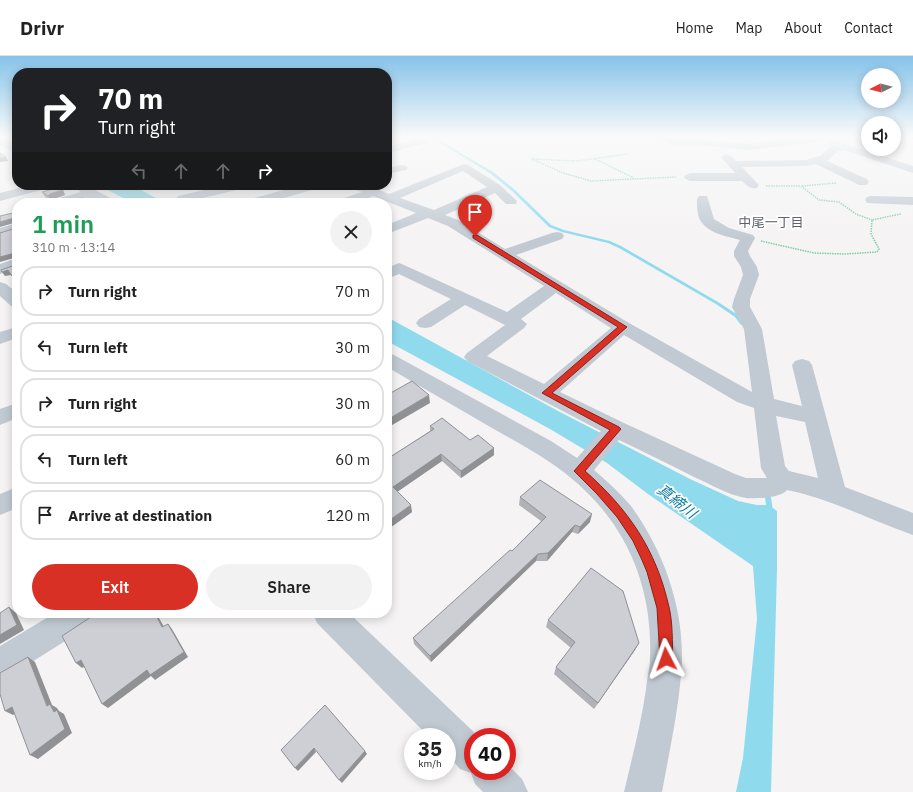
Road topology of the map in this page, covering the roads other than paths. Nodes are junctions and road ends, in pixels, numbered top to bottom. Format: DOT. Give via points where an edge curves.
graph roads {
  1 [pos="457,170"];
  2 [pos="469,170"];
  3 [pos="738,170"];
  4 [pos="839,170"];
  5 [pos="690,177"];
  6 [pos="744,177"];
  7 [pos="863,182"];
  8 [pos="753,185"];
  9 [pos="496,188"];
  10 [pos="26,190"];
  11 [pos="85,190"];
  12 [pos="213,190"];
  13 [pos="297,190"];
  14 [pos="369,190"];
  15 [pos="374,192"];
  16 [pos="92,194"];
  17 [pos="0,197"];
  18 [pos="77,198"];
  19 [pos="100,198"];
  20 [pos="185,198"];
  21 [pos="269,198"];
  22 [pos="357,198"];
  23 [pos="384,198"];
  24 [pos="703,199"];
  25 [pos="871,200"];
  26 [pos="511,201"];
  27 [pos="392,202"];
  28 [pos="392,202"];
  29 [pos="910,206"];
  30 [pos="431,214"];
  31 [pos="12,216"];
  32 [pos="0,220"];
  33 [pos="12,228"];
  34 [pos="392,228"];
  35 [pos="0,232"];
  36 [pos="557,236"];
  37 [pos="504,254"];
  38 [pos="12,265"];
  39 [pos="0,269"];
  40 [pos="392,272"];
  41 [pos="556,285"];
  42 [pos="462,299"];
  43 [pos="509,319"];
  44 [pos="424,324"];
  45 [pos="623,327"];
  46 [pos="12,334"];
  47 [pos="0,338"];
  48 [pos="392,362"];
  49 [pos="802,365"];
  50 [pos="546,393"];
  51 [pos="764,404"];
  52 [pos="12,412"];
  53 [pos="814,416"];
  54 [pos="0,417"];
  55 [pos="615,430"];
  56 [pos="584,466"];
  57 [pos="772,485"];
  58 [pos="834,492"];
  59 [pos="12,499"];
  60 [pos="0,505"];
  61 [pos="913,524"];
  62 [pos="75,618"];
  63 [pos="333,618"];
  64 [pos="0,664"];
  65 [pos="464,747"];
  66 [pos="497,780"];
  67 [pos="509,792"];
  68 [pos="643,792"];
  1 -- 27 [label="street"];
  2 -- 9 [label="street"];
  3 -- 6 [label="street"];
  4 -- 7 [label="street"];
  5 -- 6 [label="street"];
  6 -- 8 [label="street"];
  9 -- 26 [label="street"];
  9 -- 30 [label="street"];
  10 -- 17 [label="street"];
  11 -- 16 [label="street"];
  12 -- 20 [label="street"];
  13 -- 21 [label="street"];
  14 -- 15 [label="street"];
  15 -- 22 [label="street"];
  15 -- 23 [label="street"];
  16 -- 18 [label="street"];
  16 -- 19 [label="street"];
  24 -- 51 [label="street" via="708,223 748,238 741,251 751,275 741,307 753,329"];
  25 -- 29 [label="street" via="900,199"];
  28 -- 30 [label="street"];
  30 -- 34 [label="street"];
  30 -- 37 [label="street" via="453,223"];
  31 -- 32 [label="street"];
  33 -- 35 [label="street"];
  36 -- 37 [label="street"];
  37 -- 41 [label="street"];
  38 -- 39 [label="street"];
  40 -- 42 [label="street" via="399,268"];
  41 -- 43 [label="street"];
  41 -- 45 [label="street"];
  42 -- 43 [label="street"];
  42 -- 44 [label="street"];
  43 -- 50 [label="street" via="518,324 474,357"];
  45 -- 50 [label="street"];
  45 -- 51 [label="street" via="744,397"];
  46 -- 47 [label="street"];
  48 -- 56 [label="street" via="543,447"];
  49 -- 53 [label="street"];
  50 -- 55 [label="street"];
  51 -- 53 [label="street"];
  51 -- 57 [label="street" via="773,468"];
  52 -- 54 [label="street"];
  53 -- 58 [label="street"];
  55 -- 56 [label="street"];
  55 -- 57 [label="street" via="745,488"];
  56 -- 68 [label="street" via="637,538 653,572 663,608 666,659 658,722"];
  57 -- 58 [label="street" via="804,483"];
  58 -- 61 [label="street"];
  59 -- 60 [label="street"];
  62 -- 64 [label="street"];
  63 -- 65 [label="street"];
  66 -- 67 [label="street"];
}
